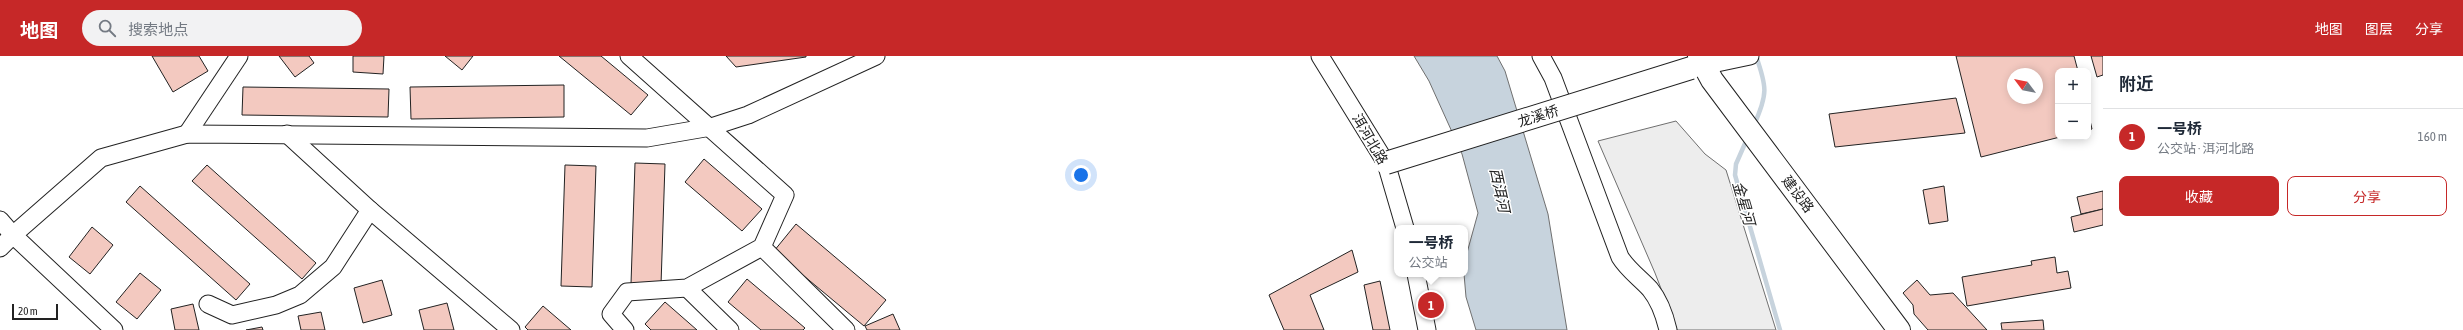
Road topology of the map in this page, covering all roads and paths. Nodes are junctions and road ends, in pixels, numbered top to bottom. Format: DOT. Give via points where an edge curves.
graph roads {
  1 [pos="239,56"];
  2 [pos="630,56"];
  3 [pos="876,56"];
  4 [pos="1320,56"];
  5 [pos="1541,56"];
  6 [pos="1747,57"];
  7 [pos="1695,62"];
  8 [pos="711,127"];
  9 [pos="187,134"];
  10 [pos="287,134"];
  11 [pos="1764,159"];
  12 [pos="1386,163"];
  13 [pos="370,210"];
  14 [pos="0,220"];
  15 [pos="1404,225"];
  16 [pos="14,234"];
  17 [pos="762,247"];
  18 [pos="0,248"];
  19 [pos="1417,277"];
  20 [pos="687,288"];
  21 [pos="208,304"];
  22 [pos="114,330"];
  23 [pos="511,330"];
  24 [pos="625,330"];
  25 [pos="730,330"];
  26 [pos="846,330"];
  27 [pos="1427,330"];
  28 [pos="1668,330"];
  29 [pos="1883,330"];
  30 [pos="1900,330"];
  1 -- 9 [label="street"];
  2 -- 8 [label="street"];
  3 -- 8 [label="street" via="748,115"];
  4 -- 12 [label="street, 洱河北路"];
  5 -- 28 [label="street" via="1554,78 1620,257 1651,290"];
  6 -- 7 [label="street"];
  7 -- 11 [label="main road, 建设路"];
  7 -- 12 [label="main road, 龙溪桥, bridge"];
  8 -- 10 [label="street" via="647,138"];
  8 -- 17 [label="street" via="785,194"];
  9 -- 10 [label="street"];
  9 -- 16 [label="street" via="101,158"];
  10 -- 13 [label="street"];
  11 -- 29 [label="main road, 建设路"];
  11 -- 30 [label="main road, 建设路"];
  12 -- 15 [label="street, 洱河北路"];
  13 -- 21 [label="street" via="333,267 300,295 276,305 232,315"];
  13 -- 23 [label="street"];
  14 -- 16 [label="street"];
  16 -- 18 [label="street"];
  16 -- 22 [label="street"];
  17 -- 20 [label="street"];
  17 -- 26 [label="street"];
  19 -- 27 [label="street"];
  20 -- 24 [label="street" via="627,292 610,314"];
  20 -- 25 [label="street"];
}
